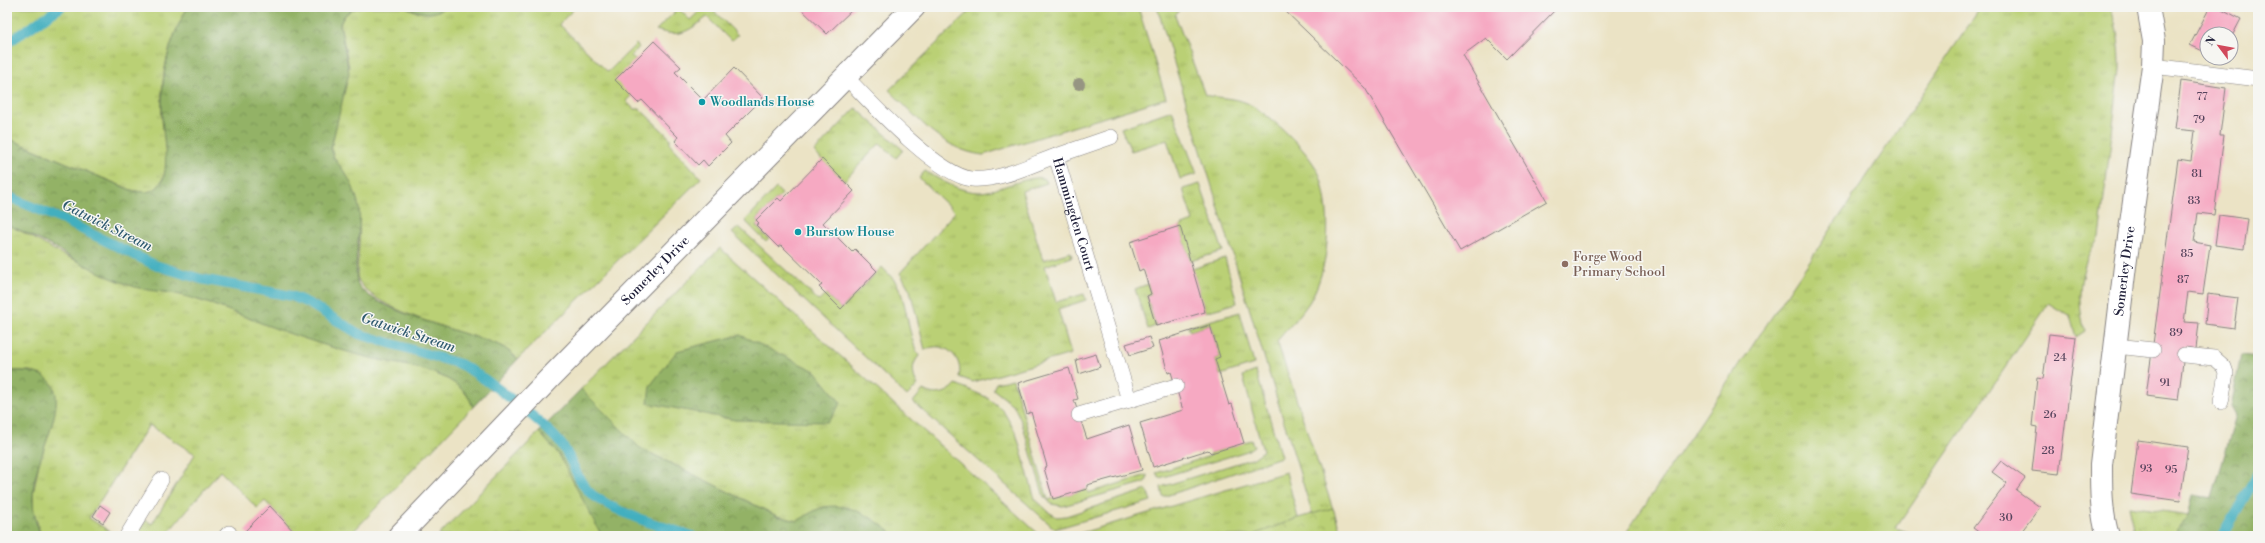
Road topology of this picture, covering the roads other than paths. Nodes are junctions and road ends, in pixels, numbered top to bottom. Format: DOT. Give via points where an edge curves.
graph roads {
  1 [pos="914,7"];
  2 [pos="2148,7"];
  3 [pos="2153,66"];
  4 [pos="845,76"];
  5 [pos="2258,79"];
  6 [pos="1111,137"];
  7 [pos="1056,156"];
  8 [pos="2116,346"];
  9 [pos="2153,350"];
  10 [pos="2184,354"];
  11 [pos="1176,386"];
  12 [pos="1129,400"];
  13 [pos="2220,402"];
  14 [pos="1079,415"];
  15 [pos="161,480"];
  16 [pos="127,536"];
  17 [pos="399,536"];
  18 [pos="2108,536"];
  1 -- 4 [label="street, Somerley Drive"];
  2 -- 3 [label="street, Somerley Drive" via="2154,41"];
  3 -- 5 [label="lane"];
  3 -- 8 [label="street, Somerley Drive"];
  4 -- 7 [label="lane, Hammingden Court" via="946,170 970,179 994,178"];
  4 -- 17 [label="street, Somerley Drive"];
  6 -- 7 [label="lane"];
  7 -- 12 [label="lane, Hammingden Court"];
  8 -- 9 [label="lane"];
  8 -- 18 [label="street, Somerley Drive" via="2101,466 2101,496"];
  10 -- 13 [label="lane" via="2214,358 2224,367 2226,374"];
  11 -- 12 [label="lane"];
  12 -- 14 [label="lane"];
  15 -- 16 [label="lane"];
}
